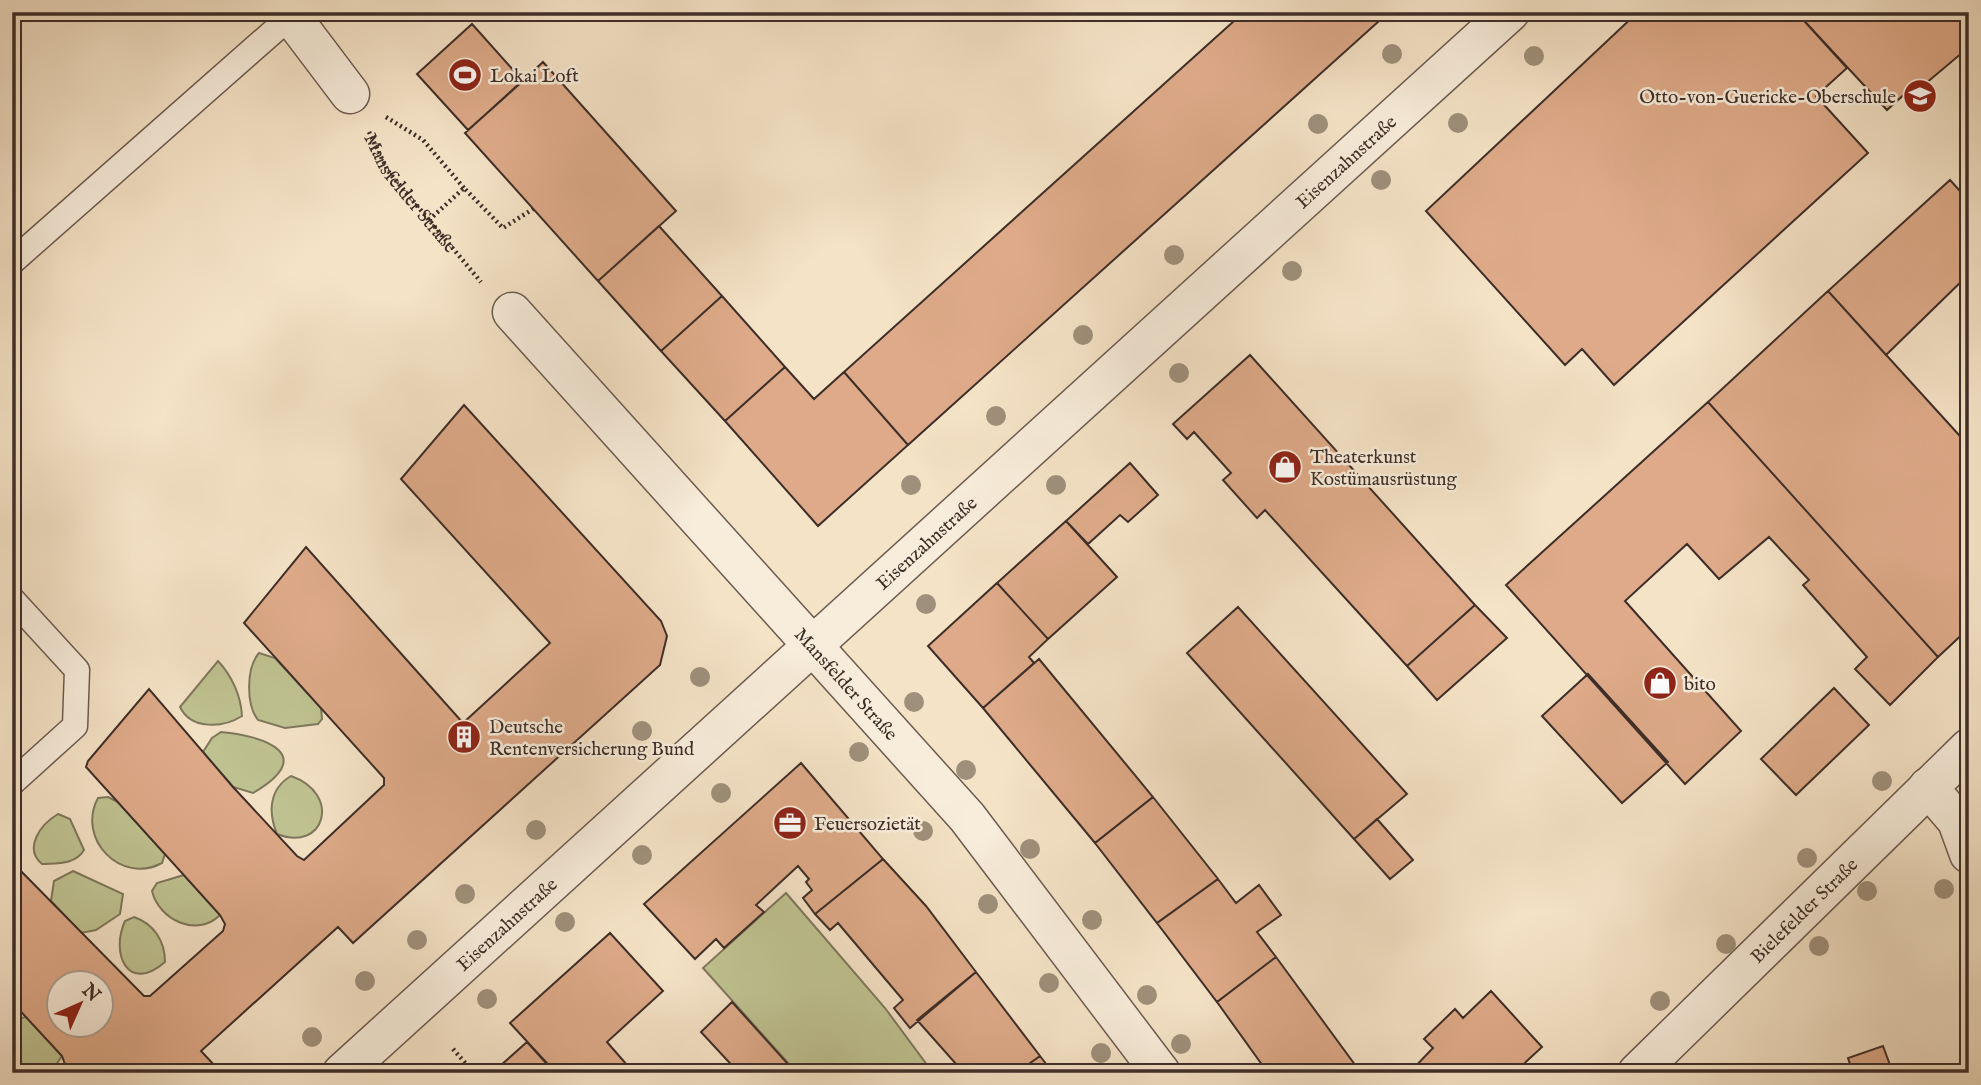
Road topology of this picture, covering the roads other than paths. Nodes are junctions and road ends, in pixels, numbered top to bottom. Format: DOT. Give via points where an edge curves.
graph roads {
  1 [pos="1510,12"];
  2 [pos="289,14"];
  3 [pos="350,94"];
  4 [pos="12,262"];
  5 [pos="499,299"];
  6 [pos="12,599"];
  7 [pos="812,643"];
  8 [pos="1969,748"];
  9 [pos="12,783"];
  10 [pos="1928,787"];
  11 [pos="1969,854"];
  12 [pos="342,1073"];
  13 [pos="1161,1073"];
  14 [pos="1637,1073"];
  1 -- 7 [label="street, Eisenzahnstraße"];
  2 -- 3 [label="street"];
  2 -- 4 [label="lane"];
  5 -- 7 [label="street, Mansfelder Straße"];
  6 -- 9 [label="lane" via="77,670 75,726"];
  7 -- 12 [label="street, Eisenzahnstraße"];
  7 -- 13 [label="street, Mansfelder Straße" via="967,817"];
  8 -- 10 [label="street, Bielefelder Straße"];
  10 -- 11 [label="street" via="1957,821"];
  10 -- 14 [label="street, Bielefelder Straße"];
}
